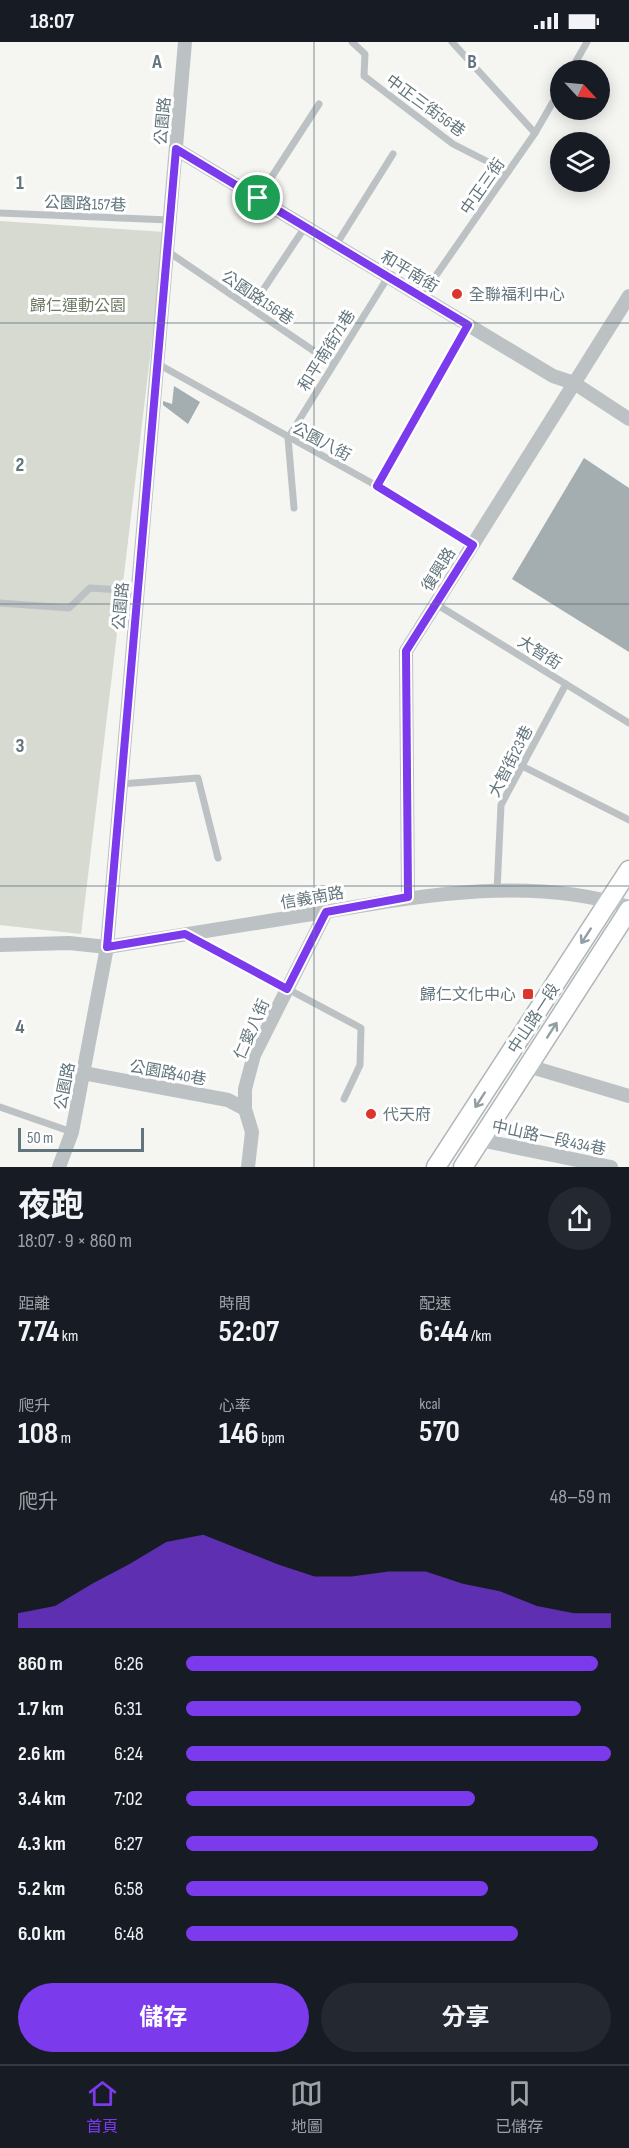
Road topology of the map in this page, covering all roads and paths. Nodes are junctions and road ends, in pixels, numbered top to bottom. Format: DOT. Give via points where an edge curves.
graph roads {
  1 [pos="185,42"];
  2 [pos="352,42"];
  3 [pos="452,42"];
  4 [pos="587,42"];
  5 [pos="577,60"];
  6 [pos="319,104"];
  7 [pos="550,107"];
  8 [pos="535,133"];
  9 [pos="176,149"];
  10 [pos="393,154"];
  11 [pos="508,172"];
  12 [pos="258,198"];
  13 [pos="0,213"];
  14 [pos="169,220"];
  15 [pos="305,227"];
  16 [pos="336,245"];
  17 [pos="167,251"];
  18 [pos="388,277"];
  19 [pos="629,296"];
  20 [pos="422,297"];
  21 [pos="251,309"];
  22 [pos="468,325"];
  23 [pos="157,364"];
  24 [pos="333,364"];
  25 [pos="574,383"];
  26 [pos="629,419"];
  27 [pos="288,438"];
  28 [pos="377,486"];
  29 [pos="294,508"];
  30 [pos="473,545"];
  31 [pos="138,591"];
  32 [pos="0,603"];
  33 [pos="436,604"];
  34 [pos="566,684"];
  35 [pos="629,723"];
  36 [pos="522,766"];
  37 [pos="121,784"];
  38 [pos="629,820"];
  39 [pos="218,858"];
  40 [pos="629,870"];
  41 [pos="497,891"];
  42 [pos="408,897"];
  43 [pos="609,901"];
  44 [pos="629,909"];
  45 [pos="326,912"];
  46 [pos="185,934"];
  47 [pos="0,945"];
  48 [pos="107,947"];
  49 [pos="287,989"];
  50 [pos="528,1066"];
  51 [pos="83,1073"];
  52 [pos="629,1096"];
  53 [pos="344,1098"];
  54 [pos="0,1107"];
  55 [pos="245,1108"];
  56 [pos="72,1132"];
  57 [pos="480,1140"];
  58 [pos="59,1167"];
  59 [pos="248,1167"];
  60 [pos="436,1167"];
  61 [pos="463,1167"];
  62 [pos="611,1167"];
  1 -- 9 [label="street, 公園路"];
  2 -- 11 [label="lane, 中正三街56巷" via="365,54 364,76 453,144"];
  3 -- 8 [label="lane"];
  4 -- 5 [label="lane"];
  6 -- 12 [label="lane"];
  7 -- 8 [label="lane, 中正三街"];
  8 -- 11 [label="lane, 中正三街"];
  9 -- 12 [label="street, 和平南街"];
  9 -- 14 [label="street, 公園路"];
  10 -- 16 [label="lane"];
  11 -- 20 [label="lane, 中正三街"];
  12 -- 15 [label="street, 和平南街"];
  13 -- 14 [label="lane, 公園路157巷"];
  14 -- 17 [label="street, 公園路"];
  15 -- 16 [label="street, 和平南街"];
  15 -- 21 [label="lane"];
  16 -- 18 [label="street, 和平南街"];
  17 -- 21 [label="lane, 公園路156巷"];
  17 -- 23 [label="street, 公園路"];
  18 -- 20 [label="street, 和平南街"];
  18 -- 24 [label="lane, 和平南街71巷"];
  19 -- 25 [label="street, 復興路"];
  20 -- 22 [label="street, 和平南街"];
  21 -- 24 [label="lane, 公園路156巷"];
  22 -- 25 [label="street, 和平南街" via="553,376"];
  22 -- 28 [label="lane"];
  23 -- 27 [label="lane, 公園八街"];
  23 -- 31 [label="street, 公園路"];
  24 -- 27 [label="lane, 和平南街71巷"];
  25 -- 26 [label="street, 和平南街"];
  25 -- 30 [label="street, 復興路"];
  27 -- 28 [label="lane, 公園八街"];
  27 -- 29 [label="lane"];
  28 -- 30 [label="lane, 公園八街"];
  30 -- 33 [label="street, 復興路"];
  31 -- 32 [label="lane" via="90,588 69,608"];
  31 -- 37 [label="street, 公園路"];
  33 -- 34 [label="lane, 大智街"];
  33 -- 42 [label="street, 復興路" via="406,651"];
  34 -- 35 [label="lane, 大智街"];
  34 -- 36 [label="lane, 大智街23巷"];
  36 -- 38 [label="lane"];
  36 -- 41 [label="lane, 大智街23巷" via="501,805"];
  37 -- 39 [label="lane" via="198,778"];
  37 -- 48 [label="street, 公園路"];
  40 -- 43 [label="main road, 中山路一段"];
  41 -- 42 [label="street, 信義南路"];
  41 -- 43 [label="street, 信義南路"];
  42 -- 45 [label="street, 信義南路"];
  43 -- 44 [label="street, 信義南路"];
  43 -- 60 [label="main road, 中山路一段, one-way"];
  50 -- 44 [label="main road, 中山路一段, one-way"];
  45 -- 46 [label="street, 信義南路"];
  45 -- 49 [label="street, 仁愛八街"];
  46 -- 48 [label="street, 信義南路"];
  46 -- 49 [label="lane"];
  47 -- 48 [label="street, 信義南路"];
  48 -- 51 [label="street, 公園路"];
  49 -- 53 [label="lane" via="361,1028 360,1065"];
  49 -- 55 [label="street, 仁愛八街" via="254,1055 245,1089"];
  50 -- 52 [label="street"];
  50 -- 57 [label="main road, 中山路一段"];
  51 -- 55 [label="street, 公園路40巷" via="228,1100"];
  51 -- 56 [label="street, 公園路"];
  54 -- 56 [label="lane"];
  55 -- 59 [label="street, 仁愛八街" via="252,1132"];
  56 -- 58 [label="street, 公園路"];
  57 -- 61 [label="main road, 中山路一段"];
  57 -- 62 [label="street, 中山路一段434巷"];
}
